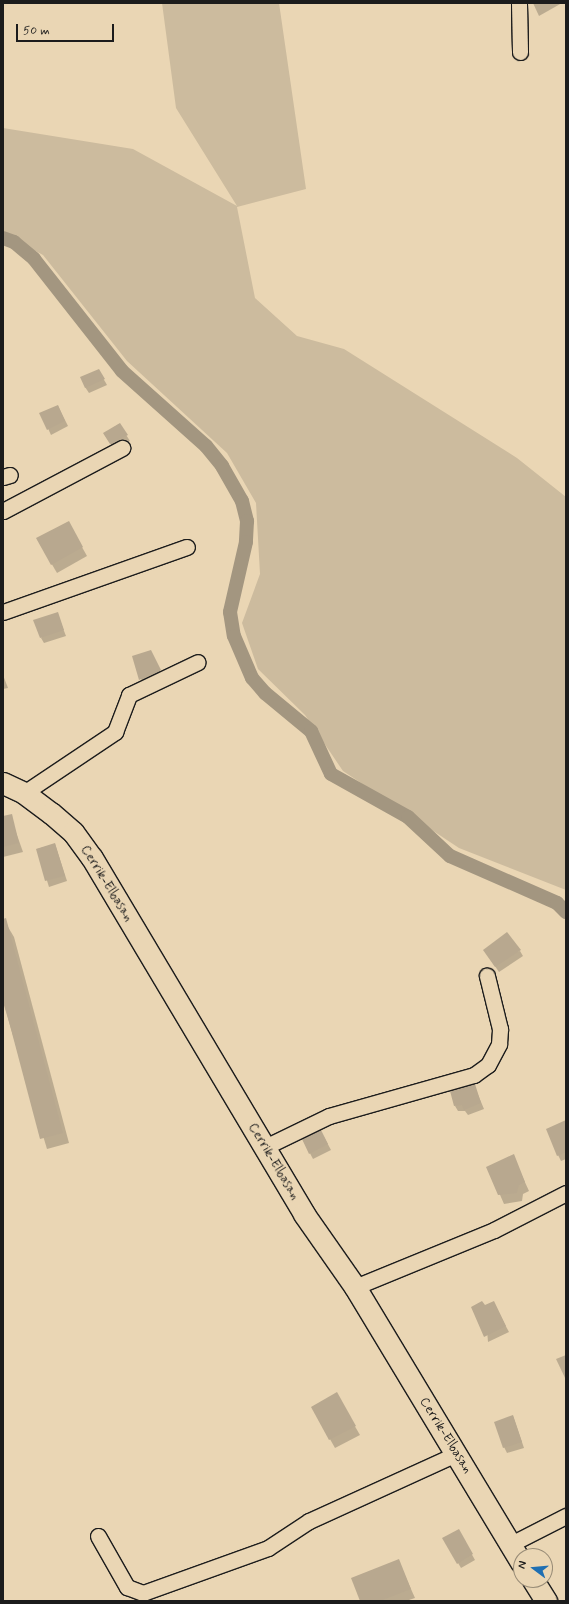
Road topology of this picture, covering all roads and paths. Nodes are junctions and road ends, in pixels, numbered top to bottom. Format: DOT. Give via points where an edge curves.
graph roads {
  1 [pos="519,3"];
  2 [pos="520,52"];
  3 [pos="122,448"];
  4 [pos="3,511"];
  5 [pos="187,547"];
  6 [pos="3,612"];
  7 [pos="198,662"];
  8 [pos="3,783"];
  9 [pos="24,793"];
  10 [pos="487,976"];
  11 [pos="264,1147"];
  12 [pos="566,1193"];
  13 [pos="356,1287"];
  14 [pos="456,1454"];
  15 [pos="566,1516"];
  16 [pos="98,1536"];
  17 [pos="510,1545"];
  18 [pos="513,1550"];
  19 [pos="538,1588"];
  20 [pos="546,1601"];
  1 -- 2 [label="street"];
  3 -- 4 [label="street"];
  5 -- 6 [label="street"];
  7 -- 9 [label="street" via="128,695 115,732"];
  8 -- 9 [label="main road, Cerrik-Elbasan"];
  9 -- 11 [label="main road, Cerrik-Elbasan" via="72,832 92,858"];
  10 -- 11 [label="street" via="500,1029 499,1044 488,1065 474,1075 329,1116"];
  11 -- 13 [label="main road, Cerrik-Elbasan" via="304,1214"];
  12 -- 13 [label="street" via="494,1230"];
  13 -- 14 [label="main road, Cerrik-Elbasan"];
  14 -- 16 [label="street" via="309,1521 268,1548 143,1593 127,1587"];
  14 -- 17 [label="main road, Cerrik-Elbasan"];
  15 -- 17 [label="street"];
  17 -- 18 [label="main road, Cerrik-Elbasan"];
  19 -- 20 [label="main road"];
}
